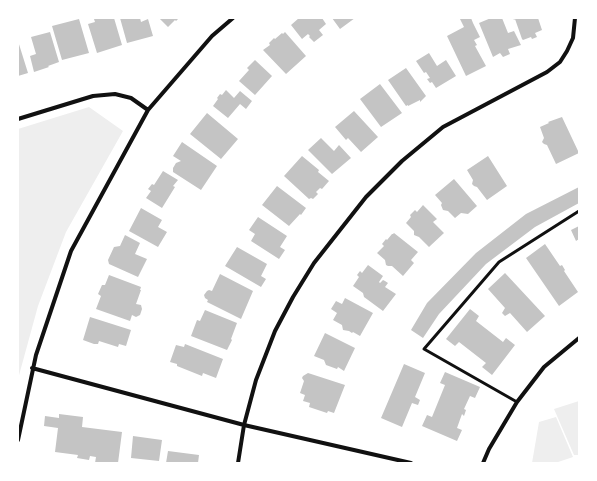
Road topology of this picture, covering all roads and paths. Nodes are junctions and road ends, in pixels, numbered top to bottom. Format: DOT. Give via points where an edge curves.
graph roads {
  1 [pos="233,18"];
  2 [pos="575,18"];
  3 [pos="148,110"];
  4 [pos="18,119"];
  5 [pos="579,211"];
  6 [pos="579,338"];
  7 [pos="32,368"];
  8 [pos="517,402"];
  9 [pos="244,424"];
  10 [pos="18,440"];
  11 [pos="238,463"];
  12 [pos="411,463"];
  13 [pos="483,463"];
  1 -- 3 [label="street" via="212,36"];
  2 -- 9 [label="street" via="573,38 560,62 547,72 443,127 402,161 357,208 314,263 275,331 256,380"];
  3 -- 4 [label="street" via="131,98 115,94 93,96"];
  3 -- 7 [label="street" via="71,251"];
  5 -- 8 [label="lane" via="499,262 424,349"];
  6 -- 8 [label="street" via="544,367"];
  7 -- 9 [label="street"];
  7 -- 10 [label="street"];
  8 -- 13 [label="street"];
  9 -- 11 [label="street"];
  9 -- 12 [label="street"];
}
